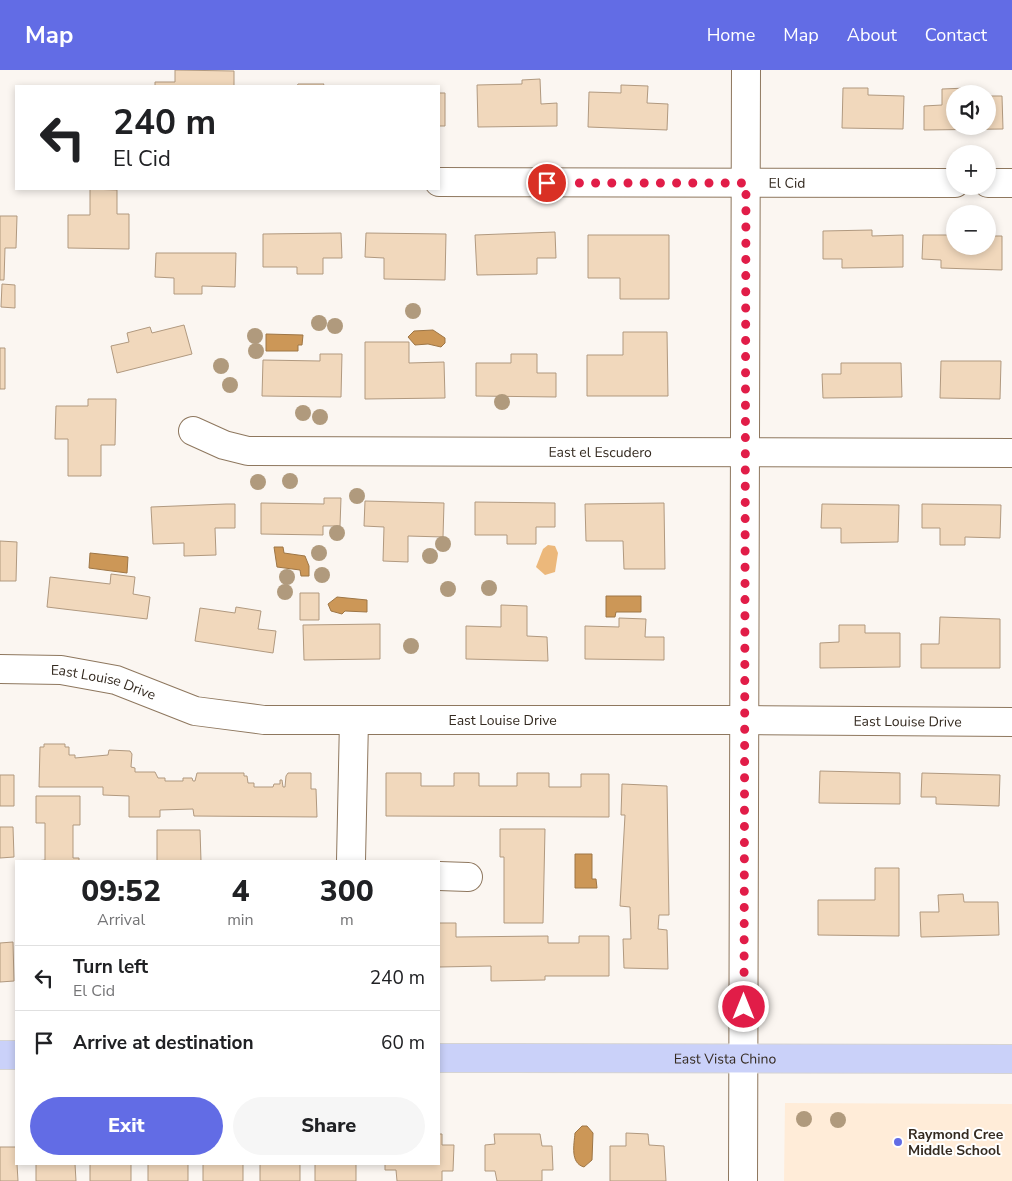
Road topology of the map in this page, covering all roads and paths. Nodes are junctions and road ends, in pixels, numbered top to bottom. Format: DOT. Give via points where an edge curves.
graph roads {
  1 [pos="746,70"];
  2 [pos="440,182"];
  3 [pos="746,183"];
  4 [pos="946,183"];
  5 [pos="996,183"];
  6 [pos="1012,183"];
  7 [pos="193,430"];
  8 [pos="745,452"];
  9 [pos="1012,453"];
  10 [pos="0,669"];
  11 [pos="354,720"];
  12 [pos="744,720"];
  13 [pos="1012,722"];
  14 [pos="351,860"];
  15 [pos="440,876"];
  16 [pos="468,877"];
  17 [pos="0,1055"];
  18 [pos="15,1055"];
  19 [pos="440,1058"];
  20 [pos="743,1058"];
  21 [pos="1012,1059"];
  22 [pos="742,1181"];
  1 -- 3 [label="street"];
  2 -- 3 [label="street, El Cid"];
  3 -- 4 [label="street, El Cid"];
  3 -- 8 [label="street"];
  5 -- 6 [label="street"];
  7 -- 8 [label="street, East el Escudero" via="248,451"];
  8 -- 9 [label="street, East el Escudero"];
  8 -- 12 [label="street"];
  10 -- 11 [label="street, East Louise Drive" via="60,670 116,680 195,711 264,720"];
  11 -- 12 [label="street, East Louise Drive"];
  11 -- 14 [label="street"];
  12 -- 13 [label="street, East Louise Drive"];
  12 -- 20 [label="street"];
  15 -- 16 [label="street"];
  17 -- 18 [label="main road"];
  19 -- 20 [label="main road, East Vista Chino"];
  20 -- 21 [label="main road, East Vista Chino"];
  20 -- 22 [label="street"];
}
